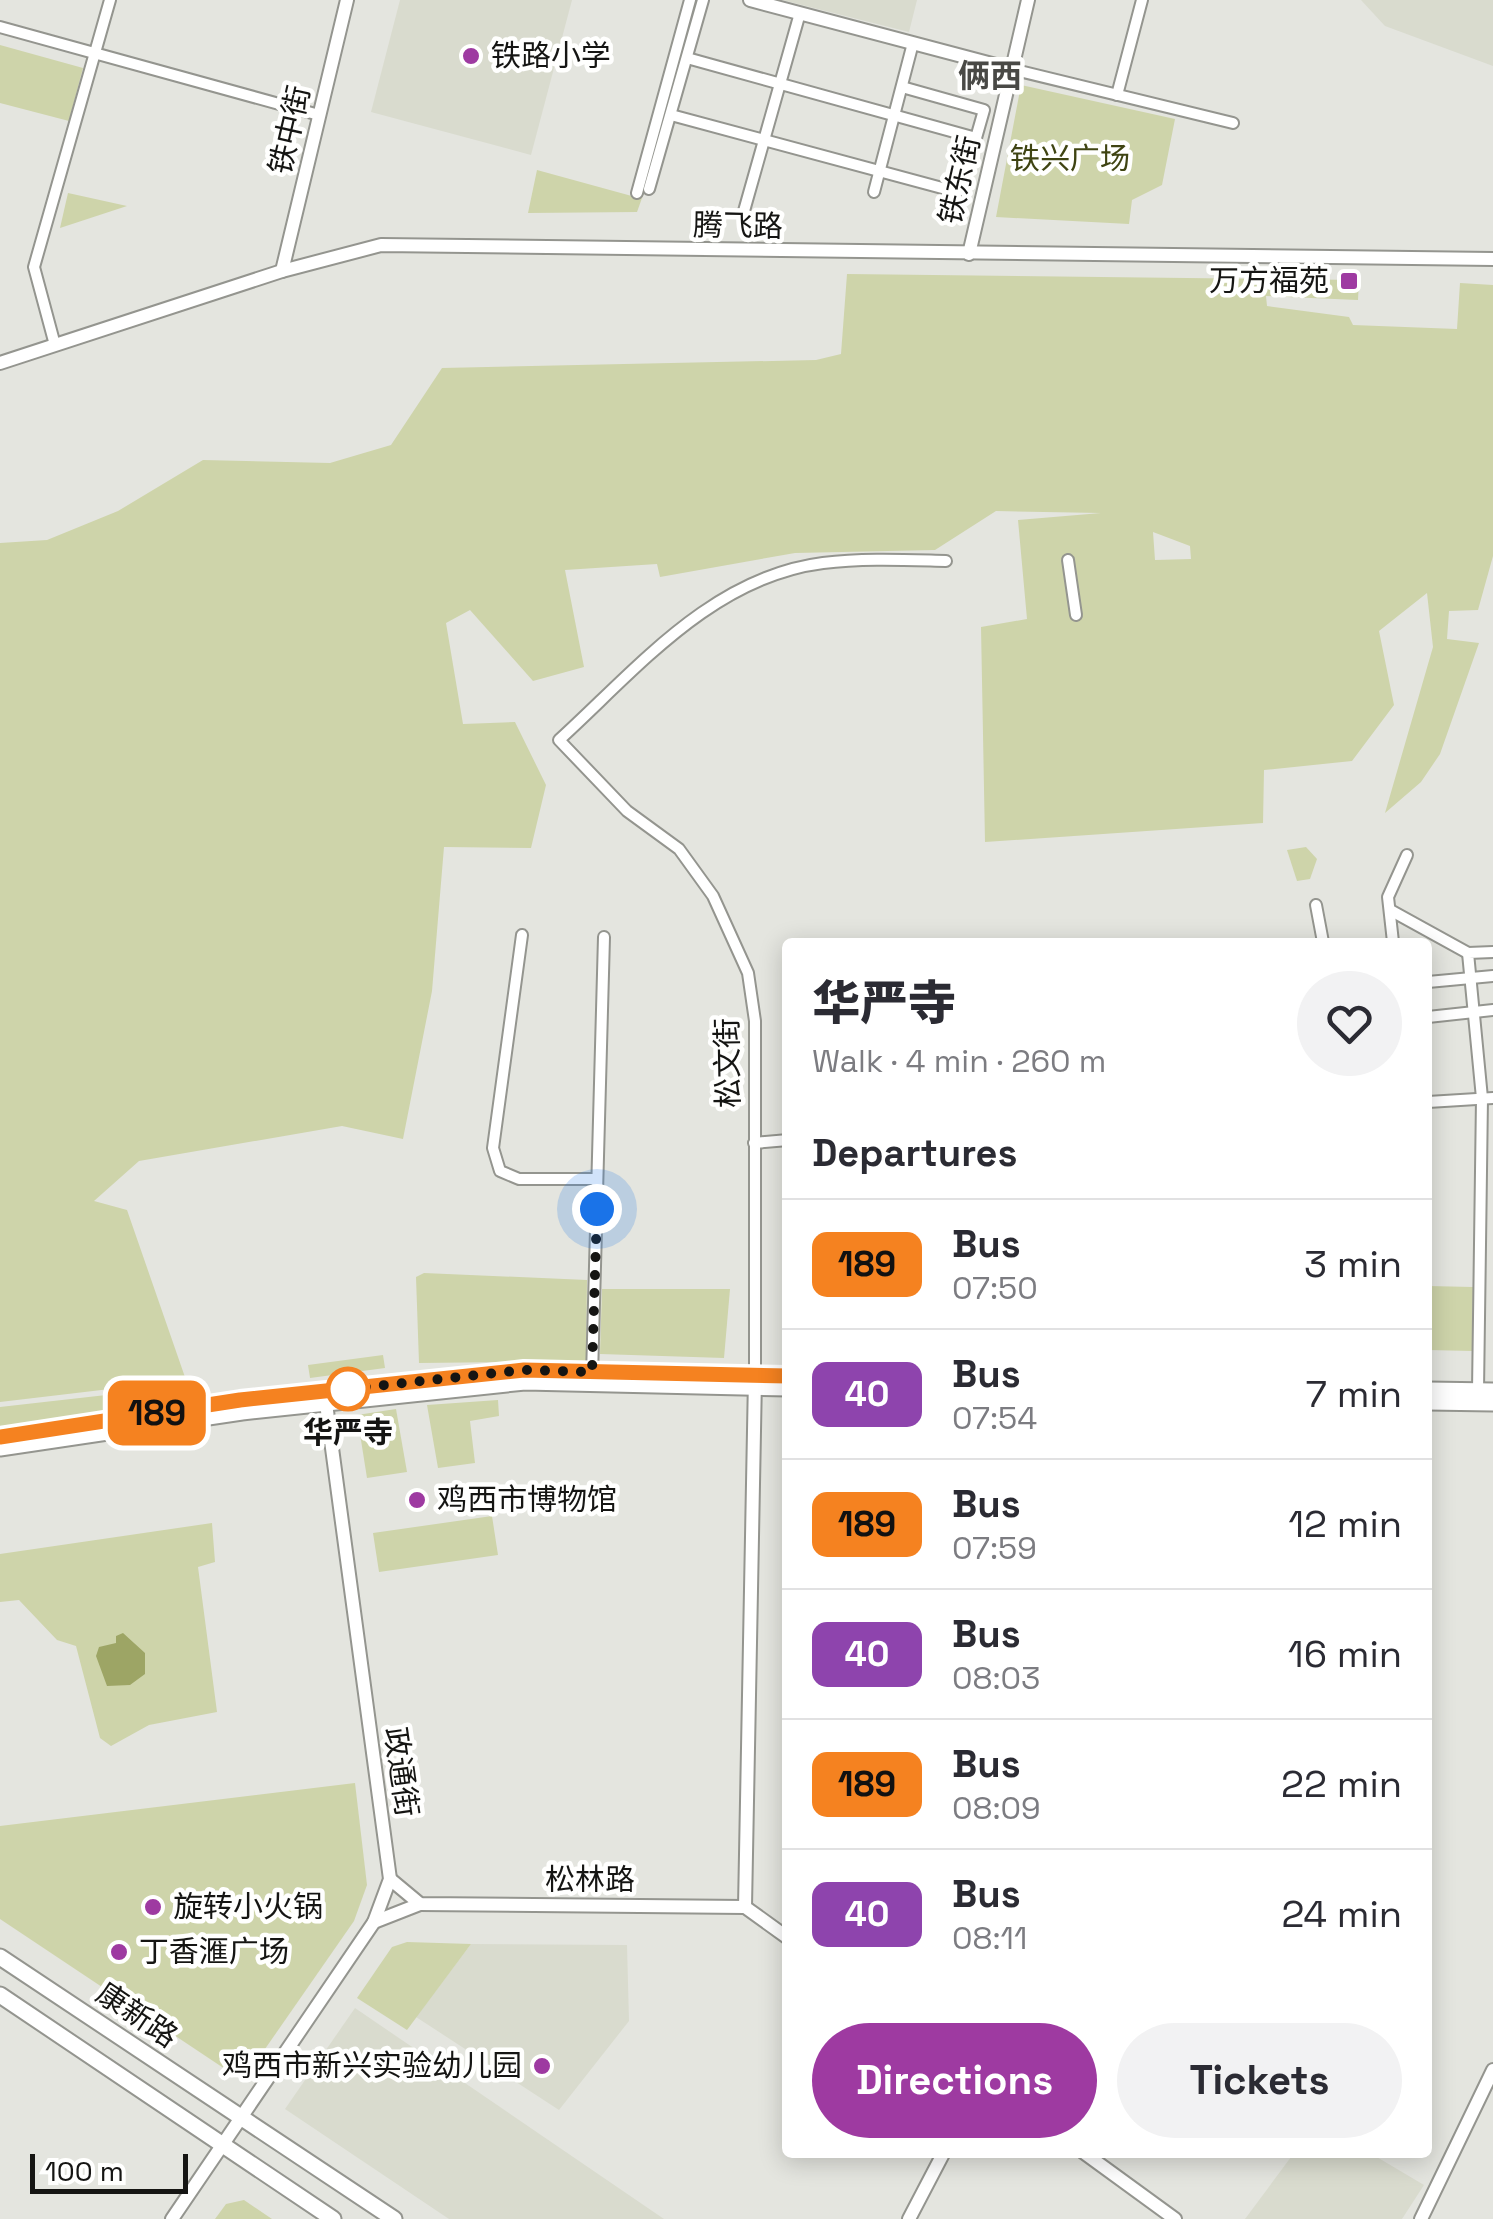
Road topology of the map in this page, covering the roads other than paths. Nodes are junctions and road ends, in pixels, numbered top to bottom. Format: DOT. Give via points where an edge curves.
graph roads {
  1 [pos="110,0"];
  2 [pos="346,0"];
  3 [pos="690,0"];
  4 [pos="703,0"];
  5 [pos="750,0"];
  6 [pos="1028,0"];
  7 [pos="1142,0"];
  8 [pos="800,13"];
  9 [pos="0,27"];
  10 [pos="914,43"];
  11 [pos="96,54"];
  12 [pos="687,58"];
  13 [pos="1011,69"];
  14 [pos="780,84"];
  15 [pos="902,87"];
  16 [pos="1117,95"];
  17 [pos="319,115"];
  18 [pos="670,115"];
  19 [pos="894,116"];
  20 [pos="1233,123"];
  21 [pos="764,140"];
  22 [pos="880,171"];
  23 [pos="874,192"];
  24 [pos="957,192"];
  25 [pos="744,211"];
  26 [pos="969,254"];
  27 [pos="1493,259"];
  28 [pos="282,271"];
  29 [pos="55,346"];
  30 [pos="0,362"];
  31 [pos="1068,560"];
  32 [pos="946,561"];
  33 [pos="1076,616"];
  34 [pos="1407,855"];
  35 [pos="1316,906"];
  36 [pos="1390,910"];
  37 [pos="522,935"];
  38 [pos="604,937"];
  39 [pos="1323,938"];
  40 [pos="1393,938"];
  41 [pos="1493,952"];
  42 [pos="1468,954"];
  43 [pos="1493,976"];
  44 [pos="1468,978"];
  45 [pos="1432,982"];
  46 [pos="1493,1010"];
  47 [pos="1432,1016"];
  48 [pos="1487,1098"];
  49 [pos="1432,1102"];
  50 [pos="782,1141"];
  51 [pos="754,1143"];
  52 [pos="598,1179"];
  53 [pos="782,1377"];
  54 [pos="592,1378"];
  55 [pos="755,1381"];
  56 [pos="782,1387"];
  57 [pos="1432,1390"];
  58 [pos="1486,1391"];
  59 [pos="325,1398"];
  60 [pos="1432,1402"];
  61 [pos="1493,1403"];
  62 [pos="0,1437"];
  63 [pos="0,1448"];
  64 [pos="390,1879"];
  65 [pos="420,1904"];
  66 [pos="745,1906"];
  67 [pos="374,1922"];
  68 [pos="782,1934"];
  69 [pos="0,1957"];
  70 [pos="0,1995"];
  71 [pos="1493,2070"];
  72 [pos="242,2118"];
  73 [pos="223,2146"];
  74 [pos="941,2158"];
  75 [pos="1091,2158"];
  76 [pos="172,2219"];
  77 [pos="332,2219"];
  78 [pos="394,2219"];
  79 [pos="909,2219"];
  80 [pos="1175,2219"];
  81 [pos="1421,2219"];
  1 -- 11 [label="street"];
  2 -- 17 [label="street, 铁中街"];
  3 -- 18 [label="street" via="644,191"];
  4 -- 12 [label="street"];
  5 -- 8 [label="street"];
  6 -- 13 [label="street, 铁东街"];
  7 -- 16 [label="street"];
  8 -- 10 [label="street"];
  8 -- 14 [label="street"];
  9 -- 11 [label="street"];
  10 -- 13 [label="street"];
  10 -- 15 [label="street"];
  11 -- 17 [label="street"];
  11 -- 29 [label="street" via="34,268"];
  12 -- 14 [label="street"];
  12 -- 18 [label="street"];
  13 -- 16 [label="street"];
  13 -- 26 [label="street, 铁东街"];
  14 -- 19 [label="street"];
  14 -- 21 [label="street"];
  15 -- 19 [label="street"];
  15 -- 19 [label="street" via="984,110 976,138"];
  16 -- 20 [label="street"];
  17 -- 28 [label="street, 铁中街"];
  18 -- 21 [label="street"];
  19 -- 22 [label="street"];
  21 -- 22 [label="street"];
  21 -- 25 [label="street"];
  22 -- 23 [label="street"];
  22 -- 24 [label="street"];
  26 -- 27 [label="street, 腾飞路"];
  26 -- 28 [label="street, 腾飞路" via="381,245"];
  28 -- 29 [label="street, 腾飞路"];
  29 -- 30 [label="street, 腾飞路"];
  31 -- 33 [label="street"];
  32 -- 51 [label="street, 松文街" via="821,563 732,591 688,622 559,740 627,811 679,849 720,910 748,973"];
  34 -- 36 [label="street" via="1388,897"];
  35 -- 39 [label="street"];
  36 -- 40 [label="street"];
  36 -- 42 [label="street"];
  37 -- 52 [label="street" via="495,1117 500,1171 519,1179"];
  38 -- 52 [label="street"];
  41 -- 42 [label="street"];
  42 -- 44 [label="street"];
  43 -- 44 [label="street"];
  44 -- 45 [label="street"];
  44 -- 48 [label="street"];
  46 -- 47 [label="street"];
  48 -- 49 [label="street"];
  48 -- 58 [label="street"];
  50 -- 51 [label="street"];
  51 -- 55 [label="street, 松文街"];
  52 -- 54 [label="street"];
  53 -- 55 [label="main road"];
  54 -- 55 [label="main road"];
  54 -- 59 [label="main road"];
  55 -- 56 [label="main road"];
  55 -- 66 [label="street, 松文街"];
  57 -- 58 [label="main road"];
  59 -- 62 [label="main road"];
  59 -- 63 [label="main road"];
  59 -- 64 [label="street, 政通街"];
  60 -- 61 [label="main road"];
  64 -- 65 [label="street"];
  64 -- 67 [label="street, 政通街"];
  65 -- 66 [label="street, 松林路"];
  65 -- 67 [label="street"];
  66 -- 68 [label="street"];
  67 -- 72 [label="street, 政通街"];
  69 -- 72 [label="main road, 康新路"];
  70 -- 73 [label="main road, 康新路"];
  71 -- 81 [label="street"];
  72 -- 73 [label="street, 政通街"];
  72 -- 78 [label="main road, 康新路"];
  73 -- 76 [label="street"];
  73 -- 77 [label="main road, 康新路"];
  74 -- 79 [label="street"];
  75 -- 80 [label="street"];
}
